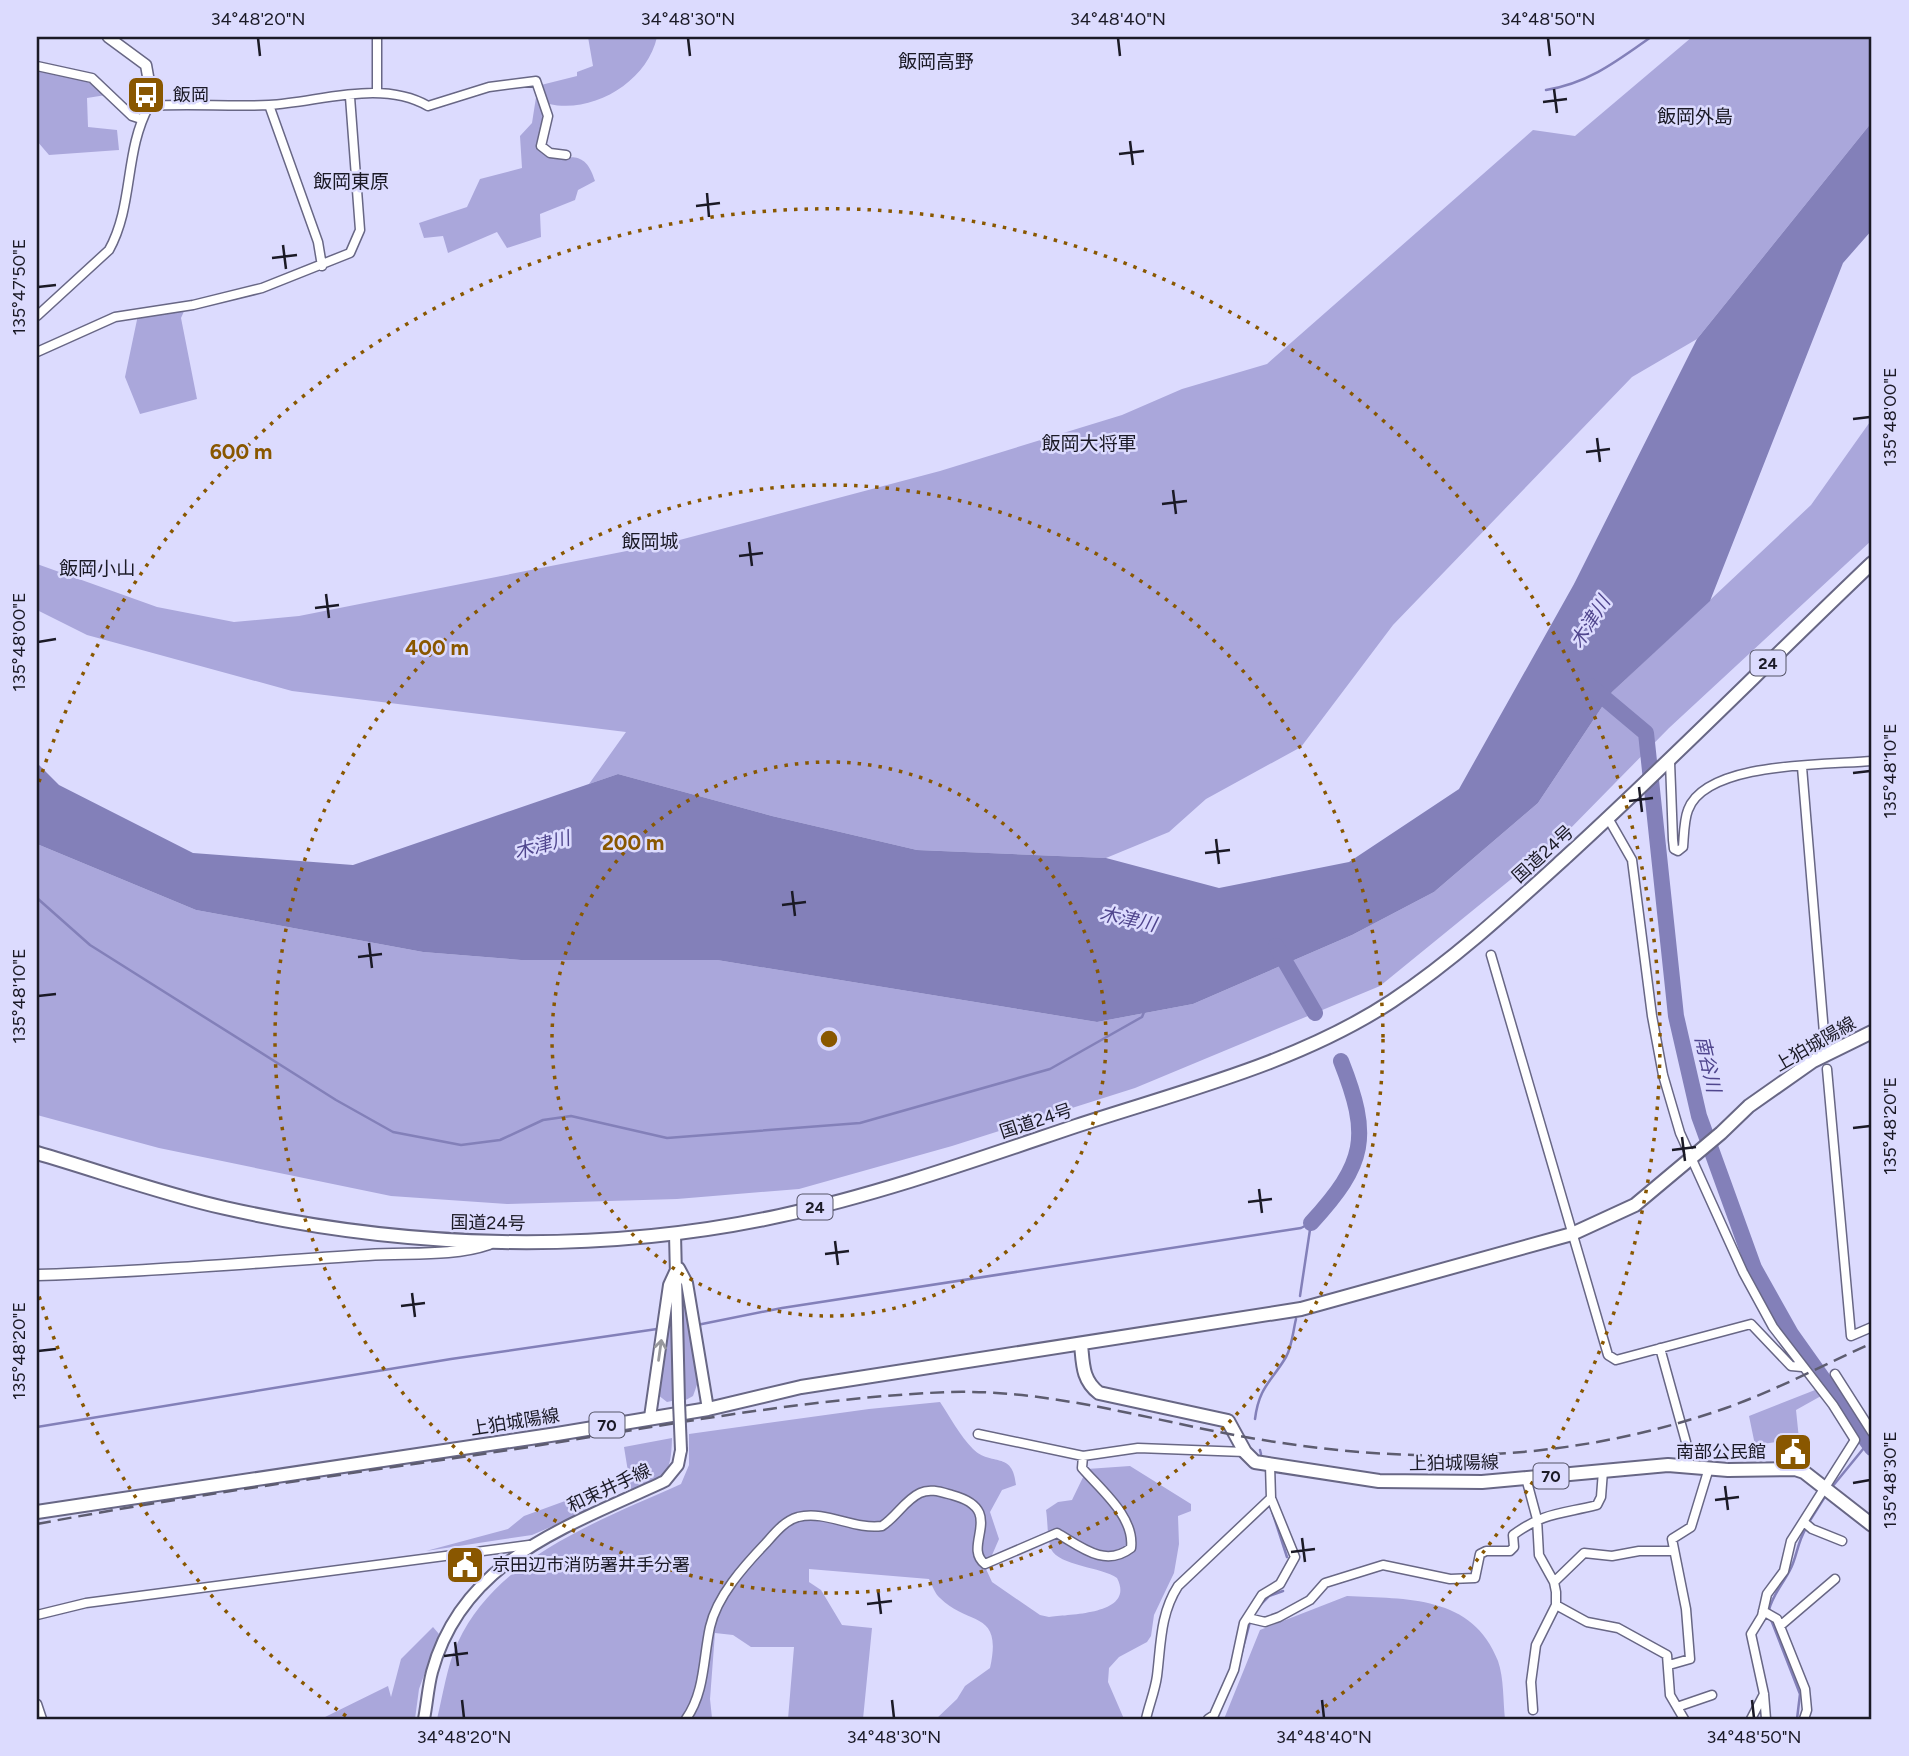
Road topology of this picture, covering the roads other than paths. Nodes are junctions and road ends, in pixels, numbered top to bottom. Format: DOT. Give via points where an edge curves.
graph roads {
  1 [pos="108,37"];
  2 [pos="377,37"];
  3 [pos="37,66"];
  4 [pos="377,92"];
  5 [pos="350,97"];
  6 [pos="269,105"];
  7 [pos="149,106"];
  8 [pos="141,119"];
  9 [pos="566,155"];
  10 [pos="322,267"];
  11 [pos="37,316"];
  12 [pos="37,352"];
  13 [pos="1870,566"];
  14 [pos="1872,761"];
  15 [pos="1668,763"];
  16 [pos="1802,767"];
  17 [pos="1608,818"];
  18 [pos="1491,955"];
  19 [pos="1872,1032"];
  20 [pos="1825,1045"];
  21 [pos="1827,1069"];
  22 [pos="37,1153"];
  23 [pos="1696,1155"];
  24 [pos="675,1234"];
  25 [pos="1572,1234"];
  26 [pos="496,1241"];
  27 [pos="677,1266"];
  28 [pos="37,1275"];
  29 [pos="1872,1327"];
  30 [pos="1081,1344"];
  31 [pos="1660,1348"];
  32 [pos="1802,1367"];
  33 [pos="1835,1374"];
  34 [pos="708,1409"];
  35 [pos="650,1417"];
  36 [pos="1872,1432"];
  37 [pos="978,1434"];
  38 [pos="1245,1452"];
  39 [pos="1083,1456"];
  40 [pos="1270,1465"];
  41 [pos="1687,1466"];
  42 [pos="1709,1468"];
  43 [pos="1603,1471"];
  44 [pos="1526,1478"];
  45 [pos="1823,1487"];
  46 [pos="1270,1498"];
  47 [pos="37,1512"];
  48 [pos="1537,1519"];
  49 [pos="1805,1523"];
  50 [pos="1872,1525"];
  51 [pos="1842,1541"];
  52 [pos="529,1545"];
  53 [pos="1674,1551"];
  54 [pos="1835,1579"];
  55 [pos="1554,1582"];
  56 [pos="1556,1605"];
  57 [pos="1763,1611"];
  58 [pos="37,1615"];
  59 [pos="1248,1618"];
  60 [pos="1780,1626"];
  61 [pos="1669,1665"];
  62 [pos="1764,1694"];
  63 [pos="1712,1695"];
  64 [pos="37,1704"];
  65 [pos="1677,1707"];
  66 [pos="1533,1710"];
  67 [pos="42,1719"];
  68 [pos="424,1719"];
  69 [pos="686,1719"];
  70 [pos="1146,1719"];
  71 [pos="1208,1719"];
  72 [pos="1684,1719"];
  73 [pos="1751,1719"];
  74 [pos="1766,1719"];
  75 [pos="1804,1719"];
  1 -- 7 [label="street" via="146,65 152,99"];
  2 -- 4 [label="street"];
  3 -- 8 [label="street" via="92,78 131,116"];
  4 -- 5 [label="street"];
  4 -- 9 [label="street" via="409,97 428,106 489,87 536,81 548,116 541,146 550,153"];
  5 -- 6 [label="street"];
  5 -- 10 [label="street" via="360,230 350,253"];
  6 -- 7 [label="street"];
  6 -- 10 [label="street" via="318,242"];
  7 -- 8 [label="street"];
  8 -- 11 [label="street" via="123,212 109,250"];
  10 -- 12 [label="street" via="230,296 115,317"];
  13 -- 15 [label="main road, 国道24号 / 24"];
  14 -- 16 [label="street"];
  15 -- 16 [label="street" via="1674,849 1678,851 1683,847 1688,809 1719,780 1750,771"];
  15 -- 17 [label="main road, 国道24号 / 24"];
  16 -- 20 [label="street"];
  17 -- 23 [label="street" via="1632,860 1663,1075 1680,1133"];
  17 -- 24 [label="main road, 国道24号 / 24" via="1467,945 1391,1002 1343,1029 1252,1068 870,1194"];
  18 -- 25 [label="street"];
  19 -- 23 [label="main road, 上狛城陽線 / 70" via="1788,1078 1749,1106"];
  21 -- 29 [label="street" via="1851,1336"];
  22 -- 26 [label="main road, 国道24号 / 24" via="247,1212 361,1231"];
  23 -- 25 [label="main road, 上狛城陽線 / 70" via="1634,1205"];
  23 -- 32 [label="street" via="1743,1272 1773,1327"];
  24 -- 26 [label="main road, 国道24号 / 24"];
  24 -- 27 [label="main road, 和束井手線"];
  25 -- 30 [label="main road, 上狛城陽線 / 70" via="1301,1309"];
  25 -- 31 [label="street" via="1608,1355 1616,1360"];
  26 -- 28 [label="street" via="469,1251"];
  27 -- 34 [label="main road" via="687,1283"];
  35 -- 27 [label="main road, one-way" via="669,1285"];
  27 -- 52 [label="main road, 和束井手線, bridge" via="678,1465 665,1482"];
  30 -- 34 [label="main road, 上狛城陽線 / 70" via="801,1387"];
  30 -- 38 [label="main road" via="1084,1375 1099,1393 1218,1417 1233,1426"];
  31 -- 32 [label="street" via="1751,1324 1791,1366"];
  31 -- 41 [label="street" via="1686,1443"];
  32 -- 45 [label="street" via="1855,1440"];
  33 -- 36 [label="street"];
  34 -- 35 [label="main road, 上狛城陽線 / 70"];
  35 -- 47 [label="main road, 上狛城陽線 / 70"];
  37 -- 39 [label="street"];
  38 -- 39 [label="street" via="1138,1448"];
  38 -- 40 [label="main road, 上狛城陽線 / 70" via="1255,1462"];
  39 -- 69 [label="street" via="1082,1468 1127,1521 1133,1535 1131,1548 1122,1555 1100,1557 1057,1533 985,1564 979,1554 982,1521 978,1508 932,1490 914,1496 882,1526 817,1516 787,1521 718,1606 710,1625 699,1695"];
  40 -- 44 [label="main road, 上狛城陽線 / 70" via="1379,1480"];
  40 -- 46 [label="street"];
  41 -- 42 [label="main road, 上狛城陽線 / 70"];
  41 -- 43 [label="main road, 上狛城陽線 / 70"];
  42 -- 45 [label="main road, 上狛城陽線 / 70" via="1795,1469"];
  42 -- 53 [label="street" via="1691,1527 1672,1539"];
  43 -- 44 [label="main road, 上狛城陽線 / 70"];
  43 -- 48 [label="street" via="1597,1505"];
  44 -- 48 [label="street"];
  45 -- 49 [label="street"];
  45 -- 50 [label="main road, 上狛城陽線 / 70"];
  46 -- 59 [label="street" via="1295,1558 1280,1584 1262,1595"];
  46 -- 70 [label="street" via="1171,1597"];
  48 -- 55 [label="street" via="1539,1555"];
  48 -- 59 [label="street" via="1513,1535 1510,1551 1480,1554 1475,1578 1450,1579 1383,1565 1325,1583 1310,1600 1279,1617 1265,1622"];
  49 -- 51 [label="street"];
  49 -- 57 [label="street" via="1791,1541 1784,1571 1767,1594"];
  52 -- 58 [label="street" via="99,1601"];
  52 -- 68 [label="main road, 和束井手線" via="497,1568 462,1611 433,1671"];
  53 -- 55 [label="street" via="1612,1556 1584,1553"];
  53 -- 61 [label="street" via="1679,1558 1690,1659"];
  54 -- 60 [label="street"];
  55 -- 56 [label="street"];
  56 -- 61 [label="street" via="1587,1622 1618,1628 1667,1655"];
  56 -- 66 [label="street" via="1536,1645"];
  57 -- 60 [label="street"];
  57 -- 62 [label="street" via="1751,1634"];
  59 -- 71 [label="street" via="1234,1670"];
  60 -- 75 [label="street" via="1805,1689"];
  61 -- 65 [label="street" via="1670,1695"];
  62 -- 73 [label="street"];
  62 -- 74 [label="street"];
  63 -- 65 [label="street"];
  64 -- 67 [label="street"];
  65 -- 72 [label="street"];
}
